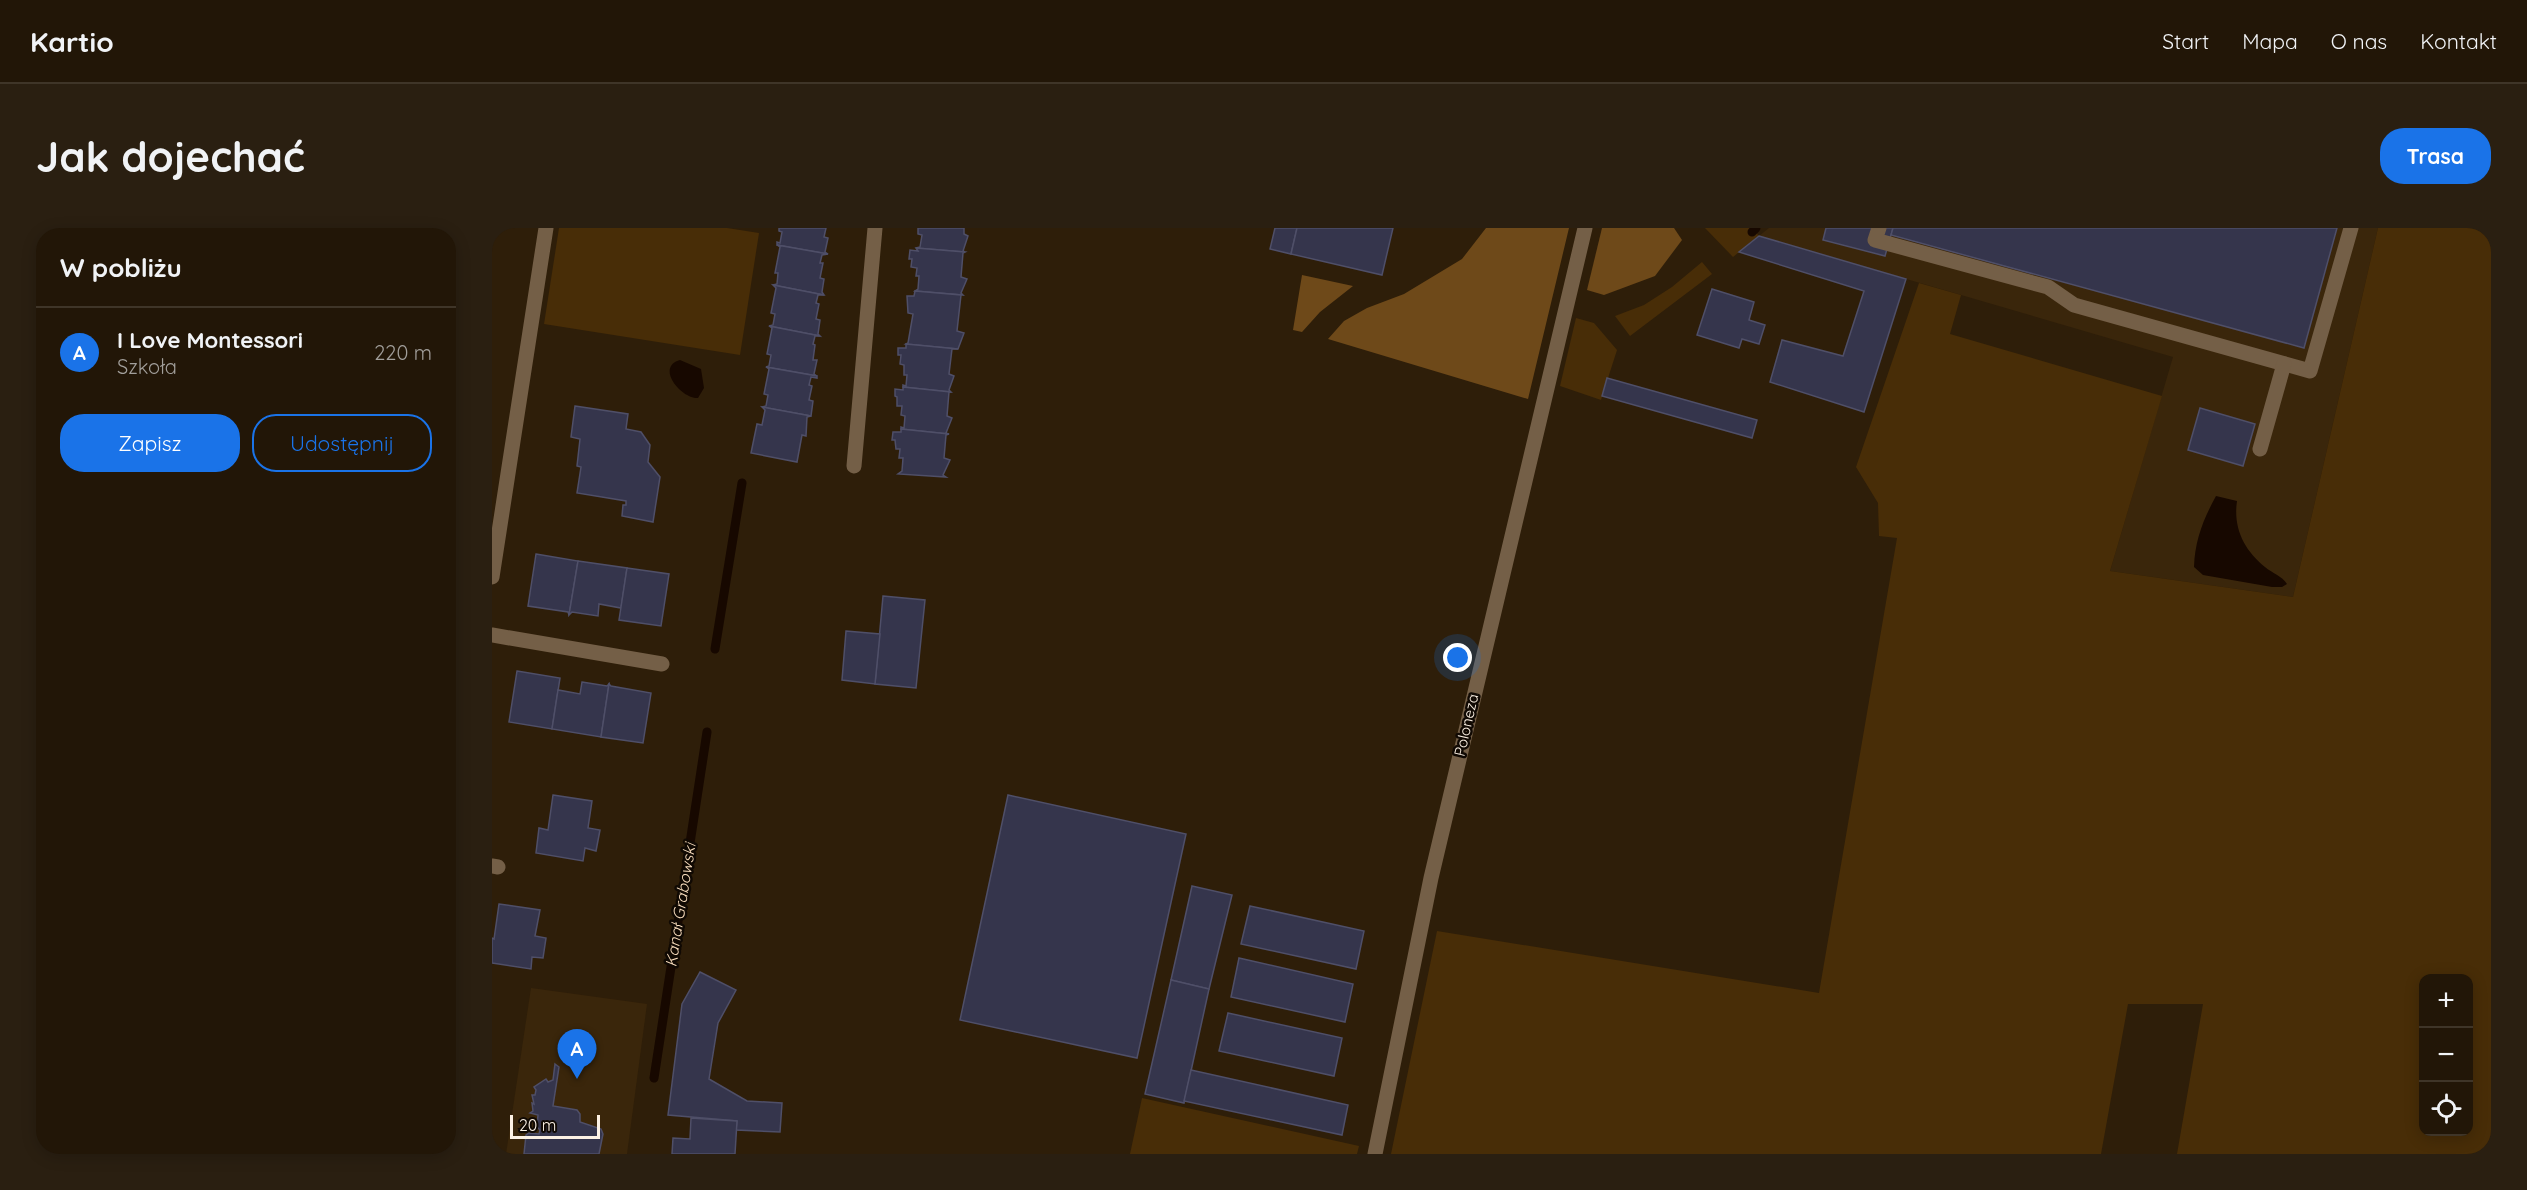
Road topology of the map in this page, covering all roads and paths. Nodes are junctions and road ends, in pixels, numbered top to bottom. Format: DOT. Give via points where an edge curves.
graph roads {
  1 [pos="546,228"];
  2 [pos="875,228"];
  3 [pos="1586,228"];
  4 [pos="1879,228"];
  5 [pos="2350,228"];
  6 [pos="2284,364"];
  7 [pos="2260,449"];
  8 [pos="854,466"];
  9 [pos="492,577"];
  10 [pos="492,635"];
  11 [pos="662,664"];
  12 [pos="1375,1154"];
  1 -- 9 [label="street"];
  2 -- 8 [label="street"];
  3 -- 12 [label="street, Poloneza" via="1431,879"];
  4 -- 6 [label="street" via="1875,240 2048,287 2074,305"];
  5 -- 6 [label="street" via="2310,371"];
  6 -- 7 [label="street"];
  10 -- 11 [label="street"];
}
